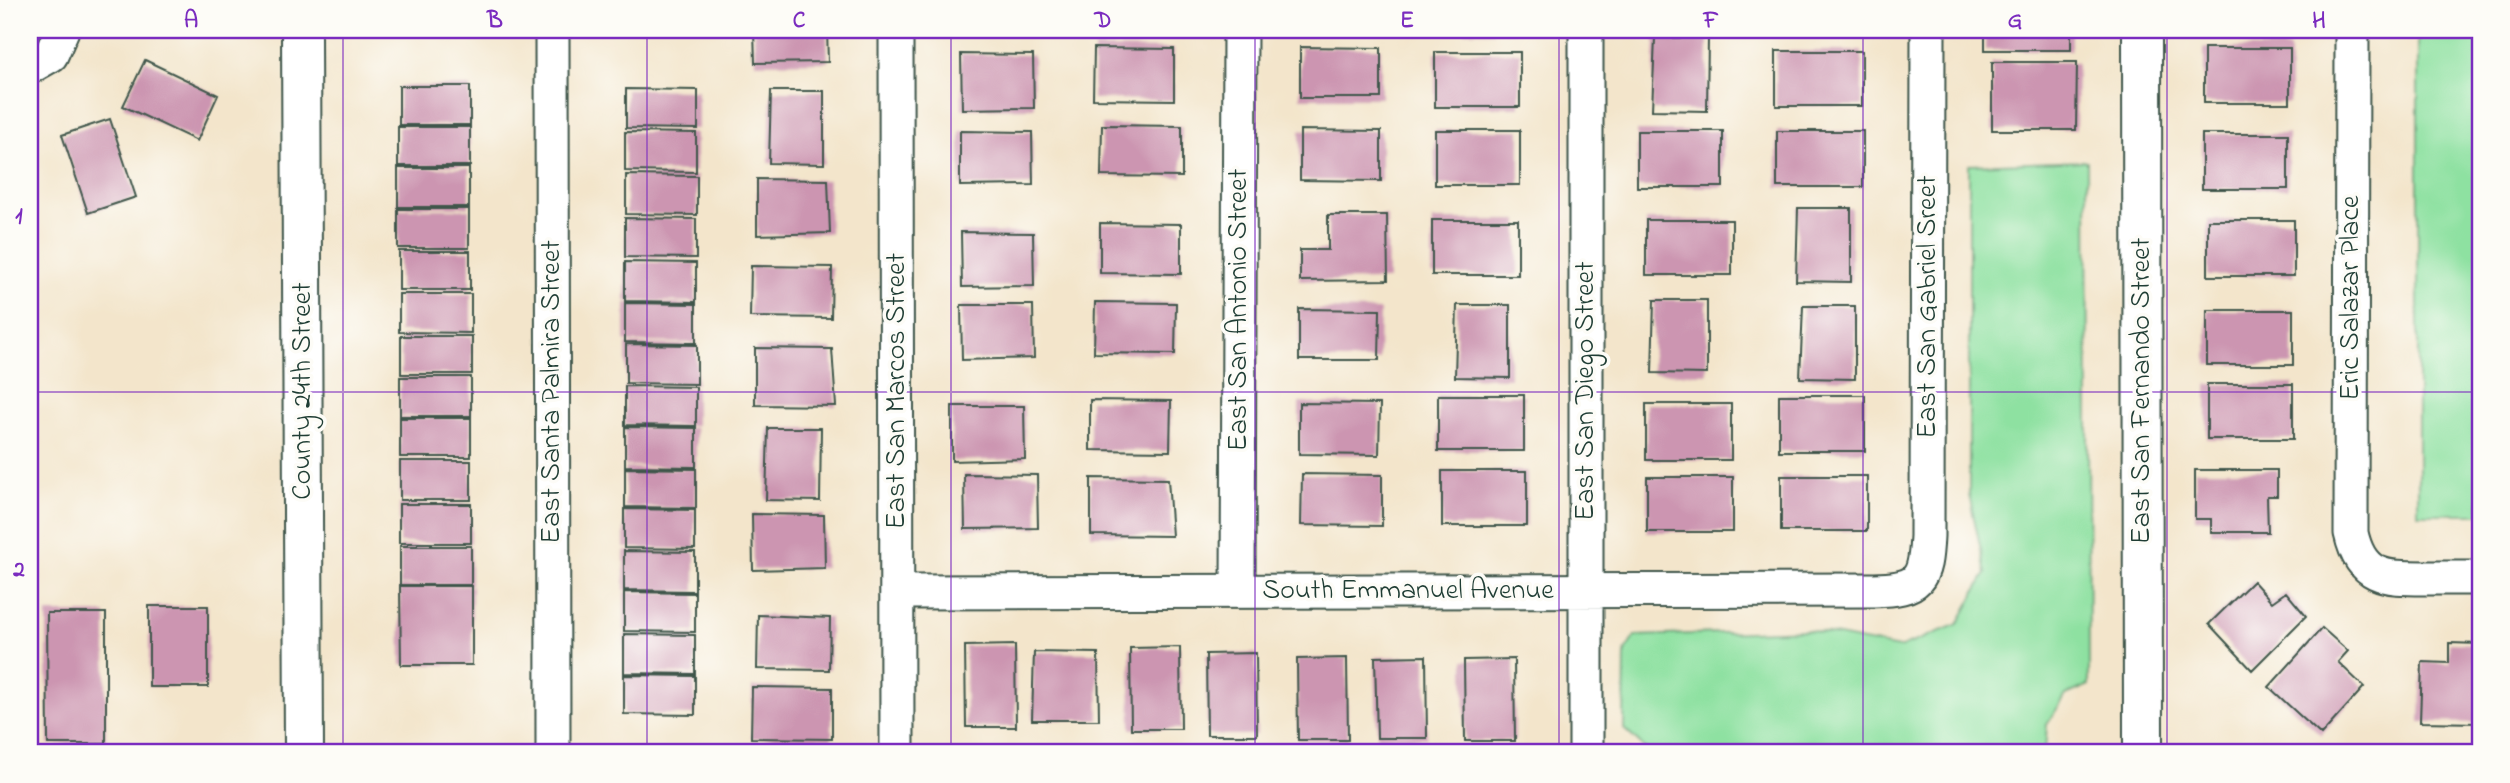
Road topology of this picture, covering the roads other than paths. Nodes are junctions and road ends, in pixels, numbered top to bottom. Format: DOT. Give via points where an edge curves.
graph roads {
  1 [pos="301,30"];
  2 [pos="552,30"];
  3 [pos="896,30"];
  4 [pos="1240,30"];
  5 [pos="1586,30"];
  6 [pos="1928,30"];
  7 [pos="2142,30"];
  8 [pos="2352,30"];
  9 [pos="2480,578"];
  10 [pos="1916,582"];
  11 [pos="1586,590"];
  12 [pos="1238,591"];
  13 [pos="898,592"];
  14 [pos="304,753"];
  15 [pos="553,753"];
  16 [pos="897,753"];
  17 [pos="1586,753"];
  18 [pos="2143,753"];
  1 -- 14 [label="street, County 24th Street"];
  2 -- 15 [label="street, East Santa Palmira Street"];
  3 -- 13 [label="street, East San Marcos Street"];
  4 -- 12 [label="street, East San Antonio Street"];
  5 -- 11 [label="street, East San Diego Street"];
  6 -- 10 [label="street, East San Gabriel Sreet" via="1927,536 1926,565"];
  7 -- 18 [label="street, East San Fernando Street"];
  8 -- 9 [label="street, Eric Salazar Place" via="2354,548 2373,572 2388,578"];
  10 -- 11 [label="street, South Emmanuel Avenue" via="1897,590"];
  11 -- 12 [label="street, South Emmanuel Avenue"];
  11 -- 17 [label="street, East San Diego Street"];
  12 -- 13 [label="street, South Emmanuel Avenue"];
  13 -- 16 [label="street, East San Marcos Street"];
}
